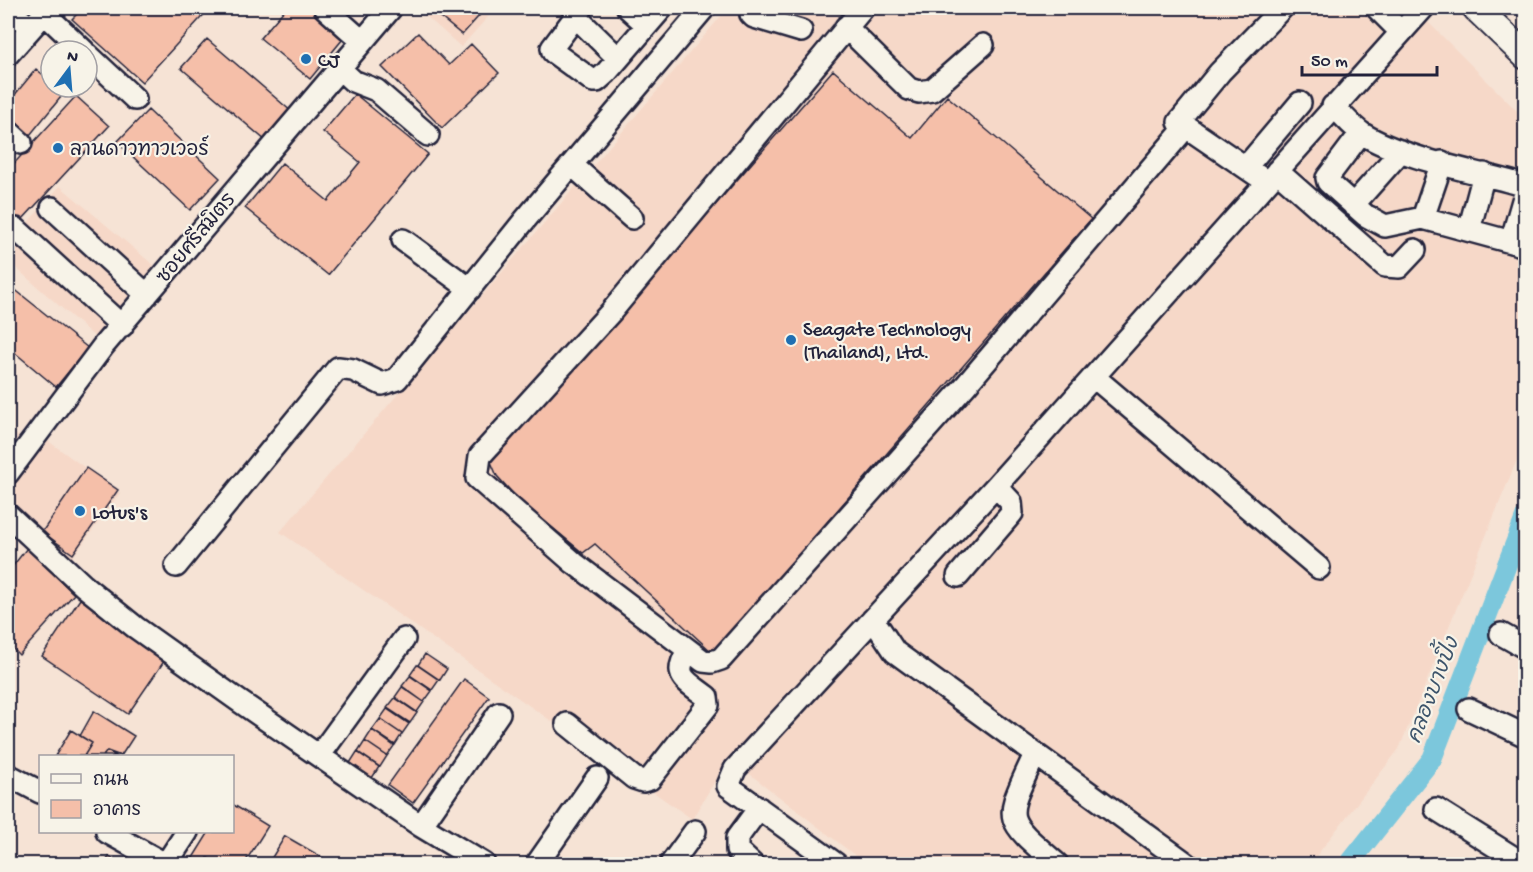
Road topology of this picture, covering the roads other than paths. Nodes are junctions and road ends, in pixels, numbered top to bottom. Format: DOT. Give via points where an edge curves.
graph roads {
  1 [pos="325,8"];
  2 [pos="391,8"];
  3 [pos="628,8"];
  4 [pos="662,8"];
  5 [pos="704,8"];
  6 [pos="753,8"];
  7 [pos="863,8"];
  8 [pos="1282,8"];
  9 [pos="1377,8"];
  10 [pos="1423,8"];
  11 [pos="1476,8"];
  12 [pos="8,10"];
  13 [pos="579,12"];
  14 [pos="41,16"];
  15 [pos="647,25"];
  16 [pos="846,27"];
  17 [pos="801,31"];
  18 [pos="1400,31"];
  19 [pos="70,39"];
  20 [pos="362,41"];
  21 [pos="983,45"];
  22 [pos="8,54"];
  23 [pos="1526,56"];
  24 [pos="618,58"];
  25 [pos="99,64"];
  26 [pos="339,69"];
  27 [pos="135,99"];
  28 [pos="1300,103"];
  29 [pos="1333,106"];
  30 [pos="1186,127"];
  31 [pos="1361,133"];
  32 [pos="428,135"];
  33 [pos="1401,152"];
  34 [pos="1442,162"];
  35 [pos="572,165"];
  36 [pos="1246,167"];
  37 [pos="1484,174"];
  38 [pos="1272,177"];
  39 [pos="1526,188"];
  40 [pos="1353,205"];
  41 [pos="52,208"];
  42 [pos="632,218"];
  43 [pos="1423,218"];
  44 [pos="16,229"];
  45 [pos="1469,230"];
  46 [pos="403,240"];
  47 [pos="1518,244"];
  48 [pos="1415,250"];
  49 [pos="470,289"];
  50 [pos="147,295"];
  51 [pos="122,326"];
  52 [pos="1094,377"];
  53 [pos="8,473"];
  54 [pos="996,486"];
  55 [pos="8,515"];
  56 [pos="176,566"];
  57 [pos="1319,568"];
  58 [pos="958,576"];
  59 [pos="873,619"];
  60 [pos="1501,634"];
  61 [pos="404,639"];
  62 [pos="1526,648"];
  63 [pos="688,651"];
  64 [pos="1469,709"];
  65 [pos="499,713"];
  66 [pos="567,724"];
  67 [pos="1526,736"];
  68 [pos="1035,754"];
  69 [pos="319,756"];
  70 [pos="8,775"];
  71 [pos="597,778"];
  72 [pos="39,791"];
  73 [pos="759,808"];
  74 [pos="1436,809"];
  75 [pos="421,826"];
  76 [pos="695,831"];
  77 [pos="111,833"];
  78 [pos="186,833"];
  79 [pos="1520,858"];
  80 [pos="165,864"];
  81 [pos="484,864"];
  82 [pos="537,864"];
  83 [pos="671,864"];
  84 [pos="752,864"];
  85 [pos="836,864"];
  86 [pos="1057,864"];
  87 [pos="1187,864"];
  1 -- 20 [label="street"];
  2 -- 20 [label="street, ซอยศรีสมิตร"];
  3 -- 15 [label="street"];
  4 -- 15 [label="street"];
  5 -- 35 [label="street"];
  6 -- 17 [label="street" via="754,17"];
  7 -- 16 [label="street"];
  8 -- 30 [label="street" via="1220,72 1179,122"];
  9 -- 18 [label="street"];
  10 -- 18 [label="street"];
  11 -- 23 [label="main road"];
  12 -- 14 [label="street"];
  13 -- 24 [label="street"];
  13 -- 24 [label="street" via="553,44 553,52 592,81 597,81"];
  14 -- 19 [label="street"];
  14 -- 22 [label="street"];
  15 -- 24 [label="street"];
  16 -- 21 [label="street" via="909,89 919,92 932,90"];
  16 -- 63 [label="street" via="611,312 480,456 477,478 574,563"];
  18 -- 29 [label="street"];
  20 -- 26 [label="street, ซอยศรีสมิตร"];
  25 -- 27 [label="street"];
  26 -- 32 [label="street" via="353,81 376,90"];
  26 -- 50 [label="street, ซอยศรีสมิตร"];
  28 -- 36 [label="street"];
  29 -- 31 [label="street"];
  29 -- 38 [label="street"];
  30 -- 36 [label="street"];
  30 -- 63 [label="street" via="966,385 721,659 704,661"];
  31 -- 33 [label="street"];
  31 -- 40 [label="street" via="1327,178"];
  33 -- 34 [label="street"];
  33 -- 40 [label="street"];
  34 -- 37 [label="street"];
  34 -- 43 [label="street"];
  35 -- 42 [label="street"];
  35 -- 49 [label="street"];
  36 -- 38 [label="street"];
  37 -- 39 [label="street"];
  37 -- 45 [label="street"];
  38 -- 48 [label="street" via="1385,266 1399,267"];
  38 -- 52 [label="street"];
  39 -- 47 [label="street"];
  40 -- 43 [label="street" via="1385,226"];
  41 -- 50 [label="street"];
  43 -- 45 [label="street"];
  44 -- 51 [label="street"];
  45 -- 47 [label="street"];
  46 -- 49 [label="street"];
  49 -- 56 [label="street" via="397,379 382,384 353,370 338,368"];
  50 -- 51 [label="street, ซอยศรีสมิตร"];
  51 -- 53 [label="street, ซอยศรีสมิตร"];
  52 -- 54 [label="street"];
  52 -- 57 [label="street"];
  54 -- 58 [label="street" via="1011,502 1012,513"];
  54 -- 59 [label="street"];
  55 -- 69 [label="street" via="135,627"];
  59 -- 68 [label="street" via="895,652"];
  59 -- 73 [label="street" via="741,761 728,786"];
  60 -- 62 [label="street"];
  61 -- 69 [label="street"];
  63 -- 66 [label="street" via="679,671 707,697 708,705 650,779 634,778"];
  64 -- 67 [label="street"];
  65 -- 75 [label="street"];
  68 -- 86 [label="street" via="1011,808 1013,823"];
  68 -- 87 [label="street"];
  69 -- 75 [label="street"];
  70 -- 72 [label="street"];
  71 -- 82 [label="street"];
  73 -- 84 [label="street" via="737,838 736,850"];
  73 -- 85 [label="street"];
  74 -- 79 [label="street"];
  75 -- 81 [label="street"];
  76 -- 83 [label="street"];
  77 -- 80 [label="street"];
  78 -- 80 [label="street"];
}
